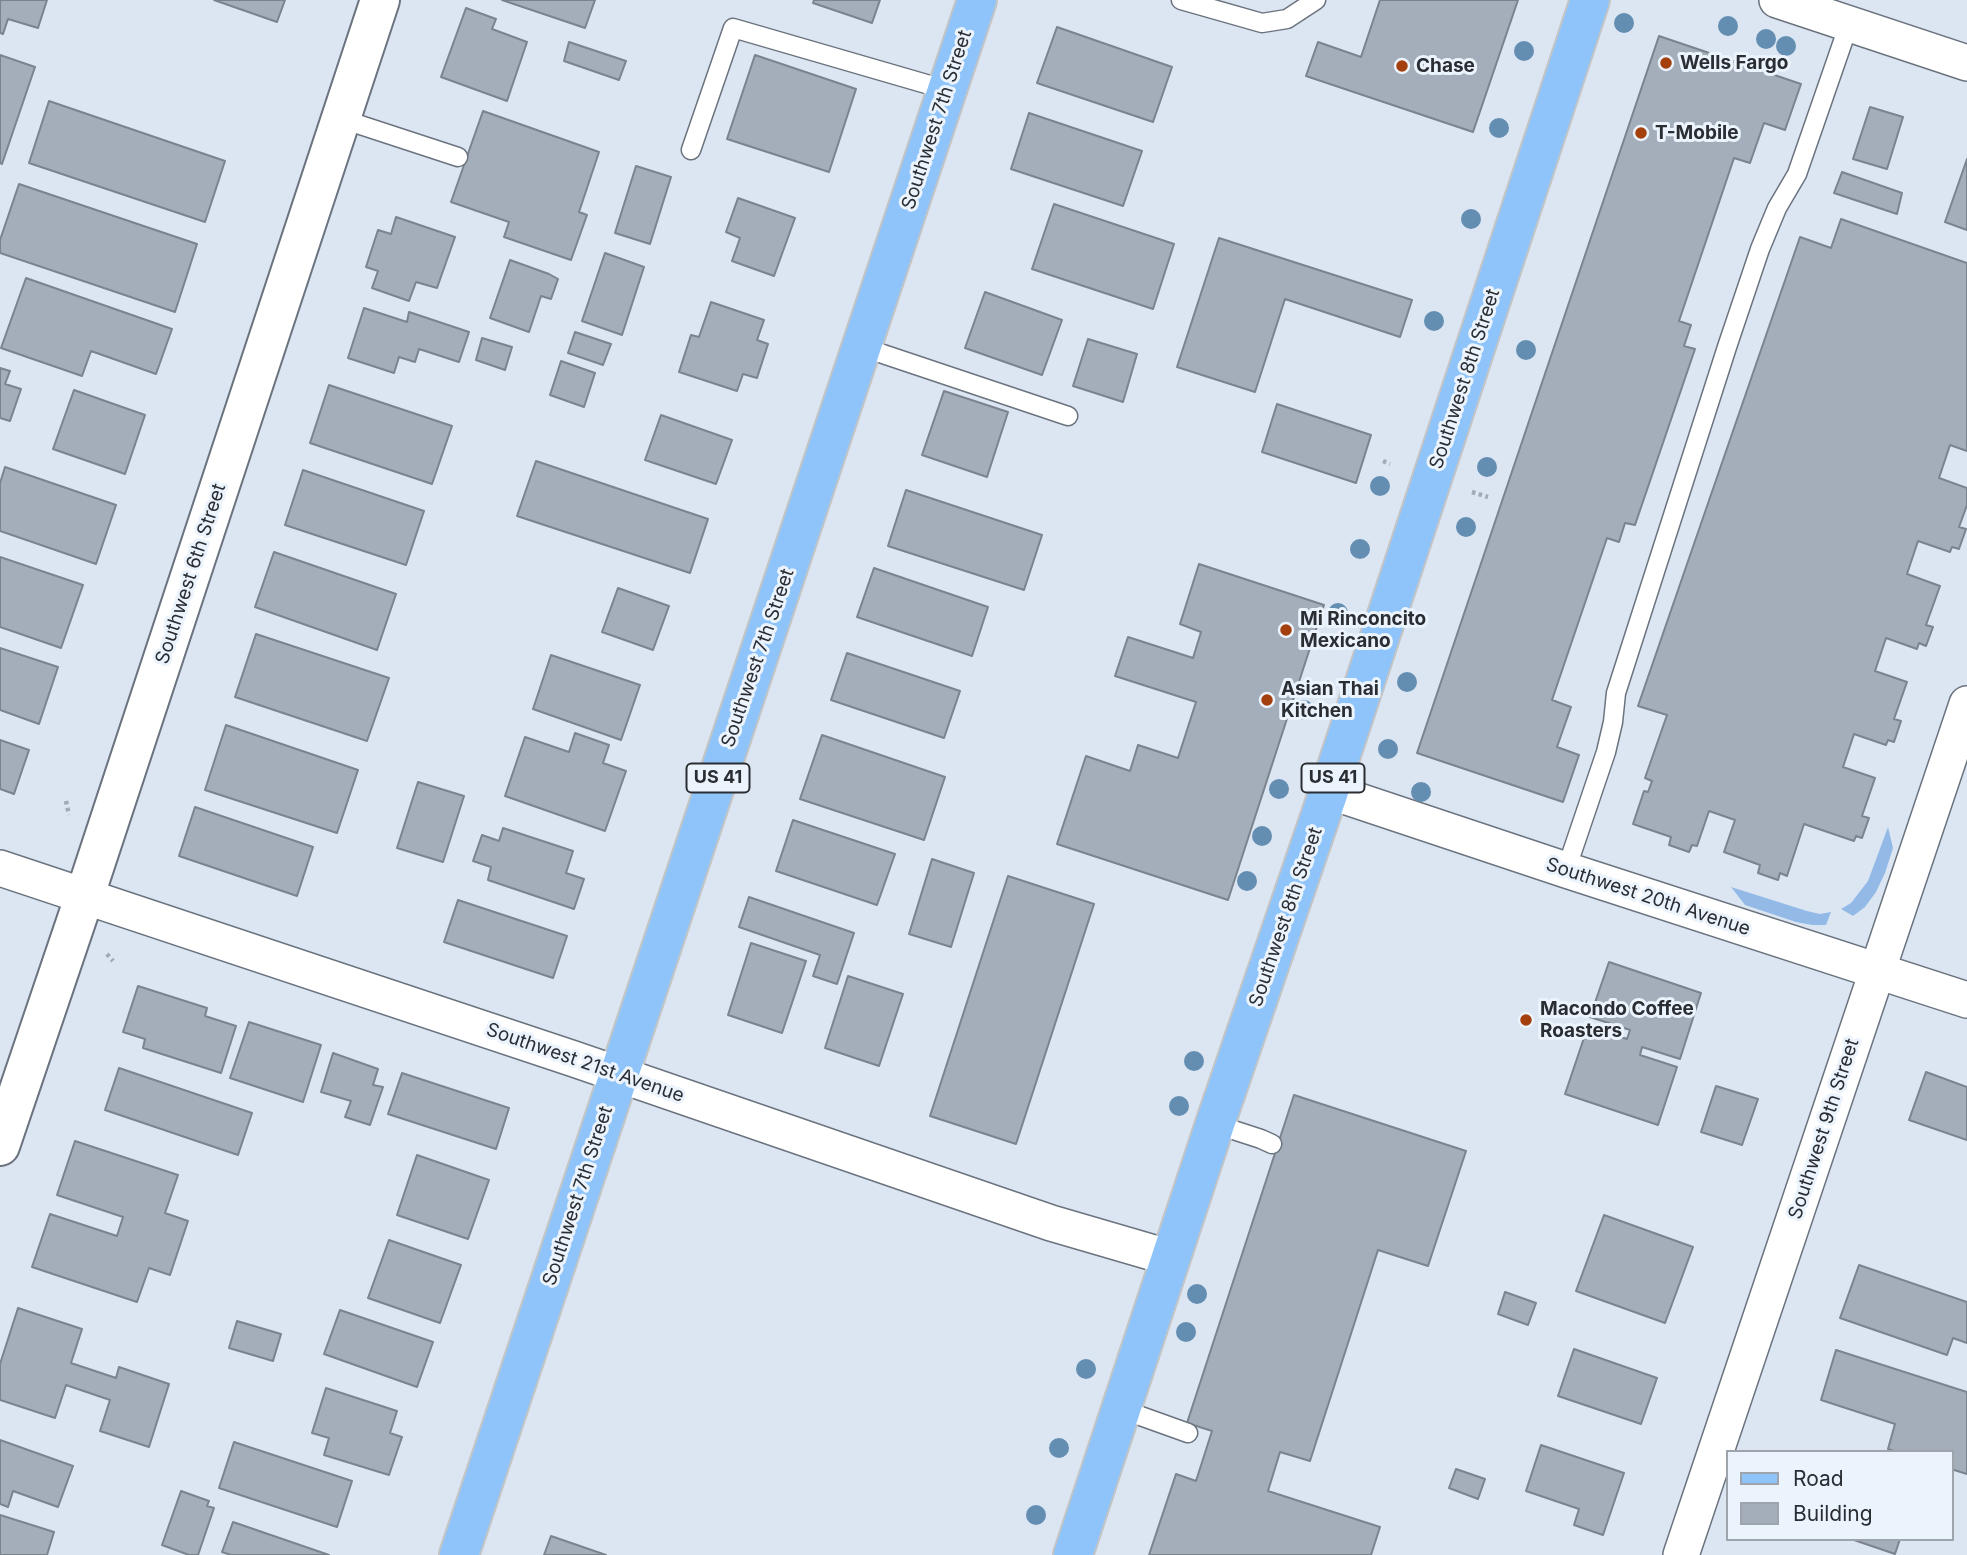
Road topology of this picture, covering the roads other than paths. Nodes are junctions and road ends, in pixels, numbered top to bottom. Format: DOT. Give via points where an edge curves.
graph roads {
  1 [pos="380,0"];
  2 [pos="977,0"];
  3 [pos="1181,0"];
  4 [pos="1316,0"];
  5 [pos="1590,0"];
  6 [pos="1777,0"];
  7 [pos="1849,24"];
  8 [pos="1967,63"];
  9 [pos="947,90"];
  10 [pos="342,118"];
  11 [pos="691,150"];
  12 [pos="458,157"];
  13 [pos="862,347"];
  14 [pos="1068,416"];
  15 [pos="1967,704"];
  16 [pos="1329,791"];
  17 [pos="0,868"];
  18 [pos="1566,870"];
  19 [pos="85,895"];
  20 [pos="1877,972"];
  21 [pos="1967,1000"];
  22 [pos="619,1074"];
  23 [pos="1215,1125"];
  24 [pos="1272,1144"];
  25 [pos="0,1146"];
  26 [pos="1171,1258"];
  27 [pos="1121,1409"];
  28 [pos="1188,1433"];
  29 [pos="459,1555"];
  30 [pos="1073,1555"];
  31 [pos="1681,1555"];
  1 -- 10 [label="street, Southwest 6th Street"];
  2 -- 9 [label="main road, Southwest 7th Street / US 41"];
  3 -- 4 [label="lane" via="1262,23 1287,19"];
  5 -- 16 [label="main road, Southwest 8th Street / US 41"];
  6 -- 7 [label="street"];
  7 -- 8 [label="street"];
  7 -- 18 [label="lane" via="1797,174 1760,249 1731,335 1616,693 1613,723"];
  9 -- 11 [label="lane" via="733,28"];
  9 -- 13 [label="main road, Southwest 7th Street / US 41"];
  10 -- 12 [label="lane"];
  10 -- 19 [label="street, Southwest 6th Street"];
  13 -- 14 [label="lane"];
  13 -- 22 [label="main road, Southwest 7th Street / US 41"];
  15 -- 20 [label="street, Southwest 9th Street"];
  16 -- 18 [label="street, Southwest 20th Avenue"];
  16 -- 23 [label="main road, Southwest 8th Street / US 41"];
  17 -- 19 [label="street, Southwest 21st Avenue"];
  18 -- 20 [label="street, Southwest 20th Avenue"];
  19 -- 22 [label="street, Southwest 21st Avenue"];
  19 -- 25 [label="street, Southwest 6th Street"];
  20 -- 21 [label="street, Southwest 20th Avenue"];
  20 -- 31 [label="street, Southwest 9th Street"];
  22 -- 26 [label="street, Southwest 21st Avenue" via="1051,1223"];
  22 -- 29 [label="main road, Southwest 7th Street / US 41"];
  23 -- 24 [label="lane"];
  23 -- 26 [label="main road, Southwest 8th Street / US 41"];
  26 -- 27 [label="main road, Southwest 8th Street / US 41"];
  27 -- 28 [label="lane"];
  27 -- 30 [label="main road, Southwest 8th Street / US 41"];
}
